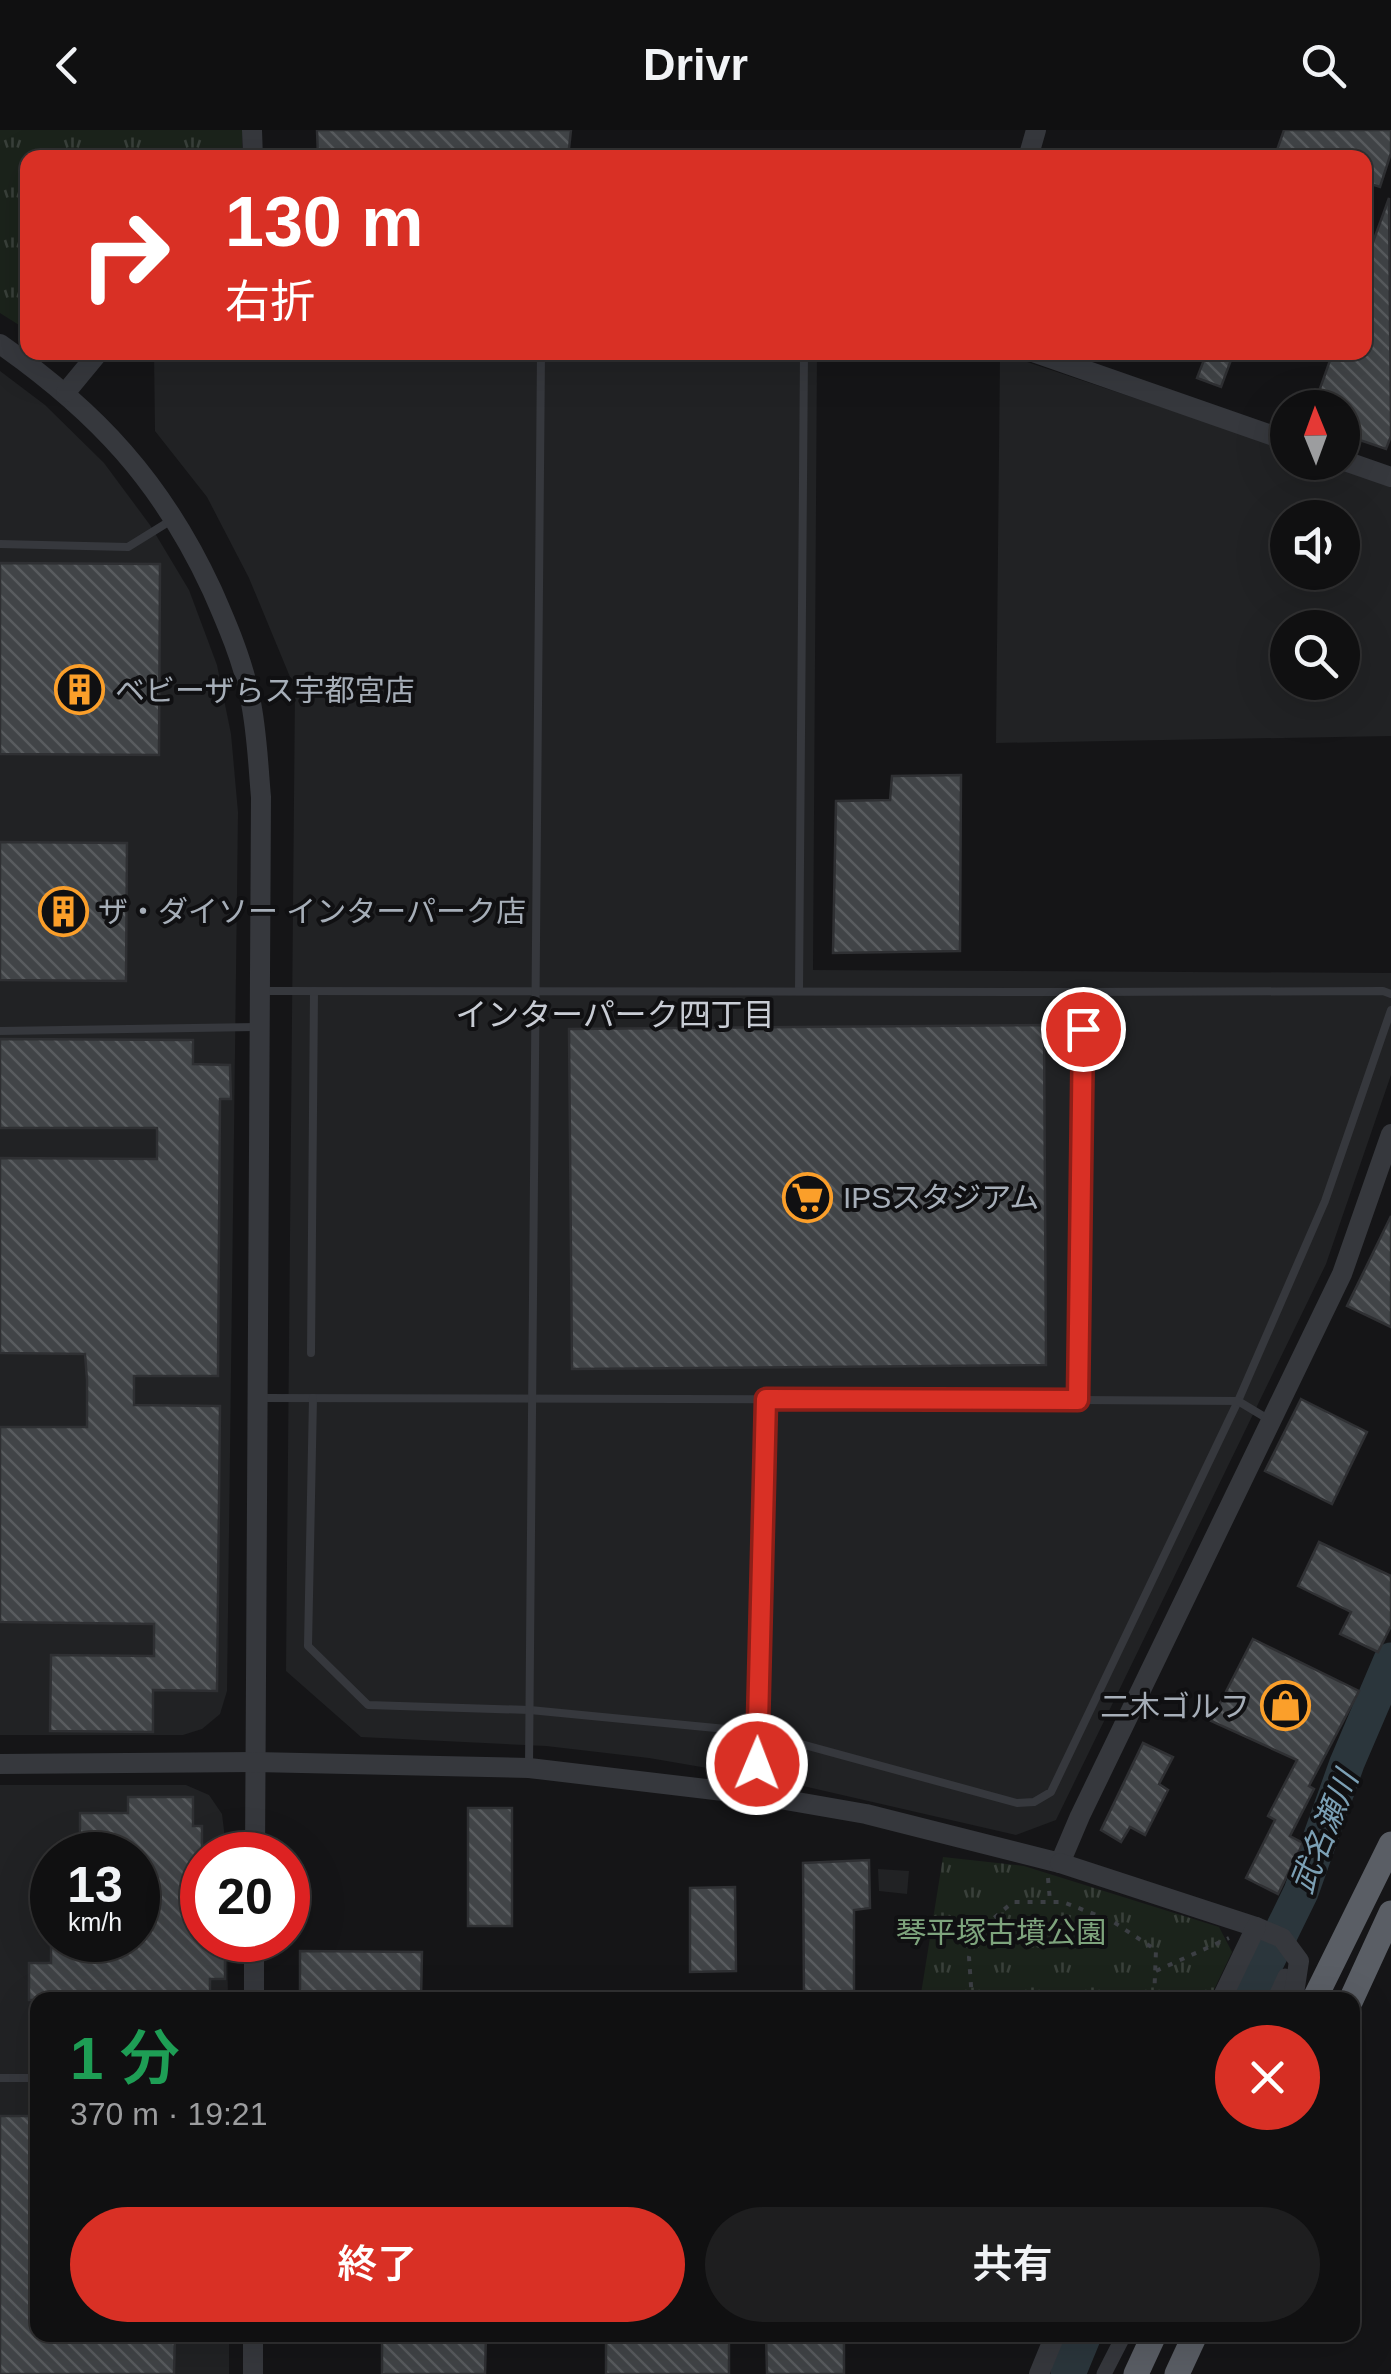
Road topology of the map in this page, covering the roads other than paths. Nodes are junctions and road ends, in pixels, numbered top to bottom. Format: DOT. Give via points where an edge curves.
graph roads {
  1 [pos="22,360"];
  2 [pos="92,360"];
  3 [pos="541,360"];
  4 [pos="804,360"];
  5 [pos="1057,360"];
  6 [pos="66,392"];
  7 [pos="1270,435"];
  8 [pos="1360,466"];
  9 [pos="1391,477"];
  10 [pos="174,518"];
  11 [pos="0,544"];
  12 [pos="260,990"];
  13 [pos="314,990"];
  14 [pos="536,991"];
  15 [pos="799,991"];
  16 [pos="1084,992"];
  17 [pos="1391,994"];
  18 [pos="1391,1010"];
  19 [pos="260,1026"];
  20 [pos="0,1031"];
  21 [pos="1391,1134"];
  22 [pos="311,1354"];
  23 [pos="258,1398"];
  24 [pos="313,1398"];
  25 [pos="534,1399"];
  26 [pos="766,1399"];
  27 [pos="1078,1400"];
  28 [pos="1238,1401"];
  29 [pos="1271,1420"];
  30 [pos="530,1710"];
  31 [pos="758,1732"];
  32 [pos="255,1762"];
  33 [pos="0,1764"];
  34 [pos="529,1768"];
  35 [pos="757,1795"];
  36 [pos="255,1832"];
  37 [pos="1391,1835"];
  38 [pos="1386,1854"];
  39 [pos="1060,1863"];
  40 [pos="1391,1913"];
  41 [pos="1256,1927"];
  42 [pos="254,1962"];
  43 [pos="1285,1976"];
  44 [pos="254,1992"];
  45 [pos="1225,1992"];
  46 [pos="1278,1992"];
  47 [pos="1294,1992"];
  48 [pos="1318,1992"];
  49 [pos="1354,1992"];
  50 [pos="0,2078"];
  51 [pos="30,2078"];
  52 [pos="253,2342"];
  53 [pos="1052,2342"];
  54 [pos="1120,2342"];
  55 [pos="1151,2342"];
  56 [pos="1192,2342"];
  57 [pos="253,2374"];
  58 [pos="1038,2374"];
  59 [pos="1104,2374"];
  60 [pos="1136,2374"];
  61 [pos="1177,2374"];
  1 -- 6 [label="street"];
  2 -- 6 [label="street"];
  3 -- 14 [label="lane"];
  4 -- 15 [label="lane"];
  5 -- 7 [label="street"];
  6 -- 10 [label="street" via="132,458"];
  8 -- 9 [label="street"];
  10 -- 11 [label="lane" via="128,547"];
  10 -- 12 [label="street" via="226,620 250,697 262,797"];
  12 -- 13 [label="lane"];
  12 -- 19 [label="street"];
  13 -- 14 [label="lane"];
  13 -- 22 [label="lane"];
  14 -- 15 [label="lane"];
  14 -- 25 [label="lane"];
  15 -- 16 [label="lane"];
  16 -- 17 [label="lane"];
  16 -- 27 [label="lane"];
  18 -- 28 [label="lane" via="1325,1201"];
  19 -- 20 [label="lane"];
  19 -- 23 [label="street"];
  21 -- 29 [label="street" via="1342,1274"];
  23 -- 24 [label="lane"];
  23 -- 32 [label="street"];
  24 -- 25 [label="lane"];
  24 -- 30 [label="lane" via="308,1646 368,1705"];
  25 -- 26 [label="lane"];
  25 -- 30 [label="lane"];
  26 -- 27 [label="lane"];
  26 -- 31 [label="lane"];
  27 -- 28 [label="lane"];
  28 -- 29 [label="lane"];
  28 -- 31 [label="lane" via="1051,1792 1017,1803"];
  29 -- 39 [label="street"];
  30 -- 31 [label="lane"];
  30 -- 34 [label="lane"];
  31 -- 35 [label="lane"];
  32 -- 33 [label="street"];
  32 -- 34 [label="street"];
  32 -- 36 [label="street"];
  34 -- 35 [label="street"];
  35 -- 39 [label="street" via="866,1814"];
  37 -- 38 [label="highway"];
  38 -- 48 [label="highway"];
  39 -- 41 [label="street"];
  40 -- 49 [label="highway"];
  41 -- 45 [label="street"];
  41 -- 47 [label="street" via="1282,1938 1299,1961"];
  42 -- 44 [label="street"];
  43 -- 46 [label="street"];
  50 -- 51 [label="lane"];
  52 -- 57 [label="street"];
  53 -- 58 [label="street"];
  54 -- 59 [label="street"];
  55 -- 60 [label="highway"];
  56 -- 61 [label="highway"];
}
